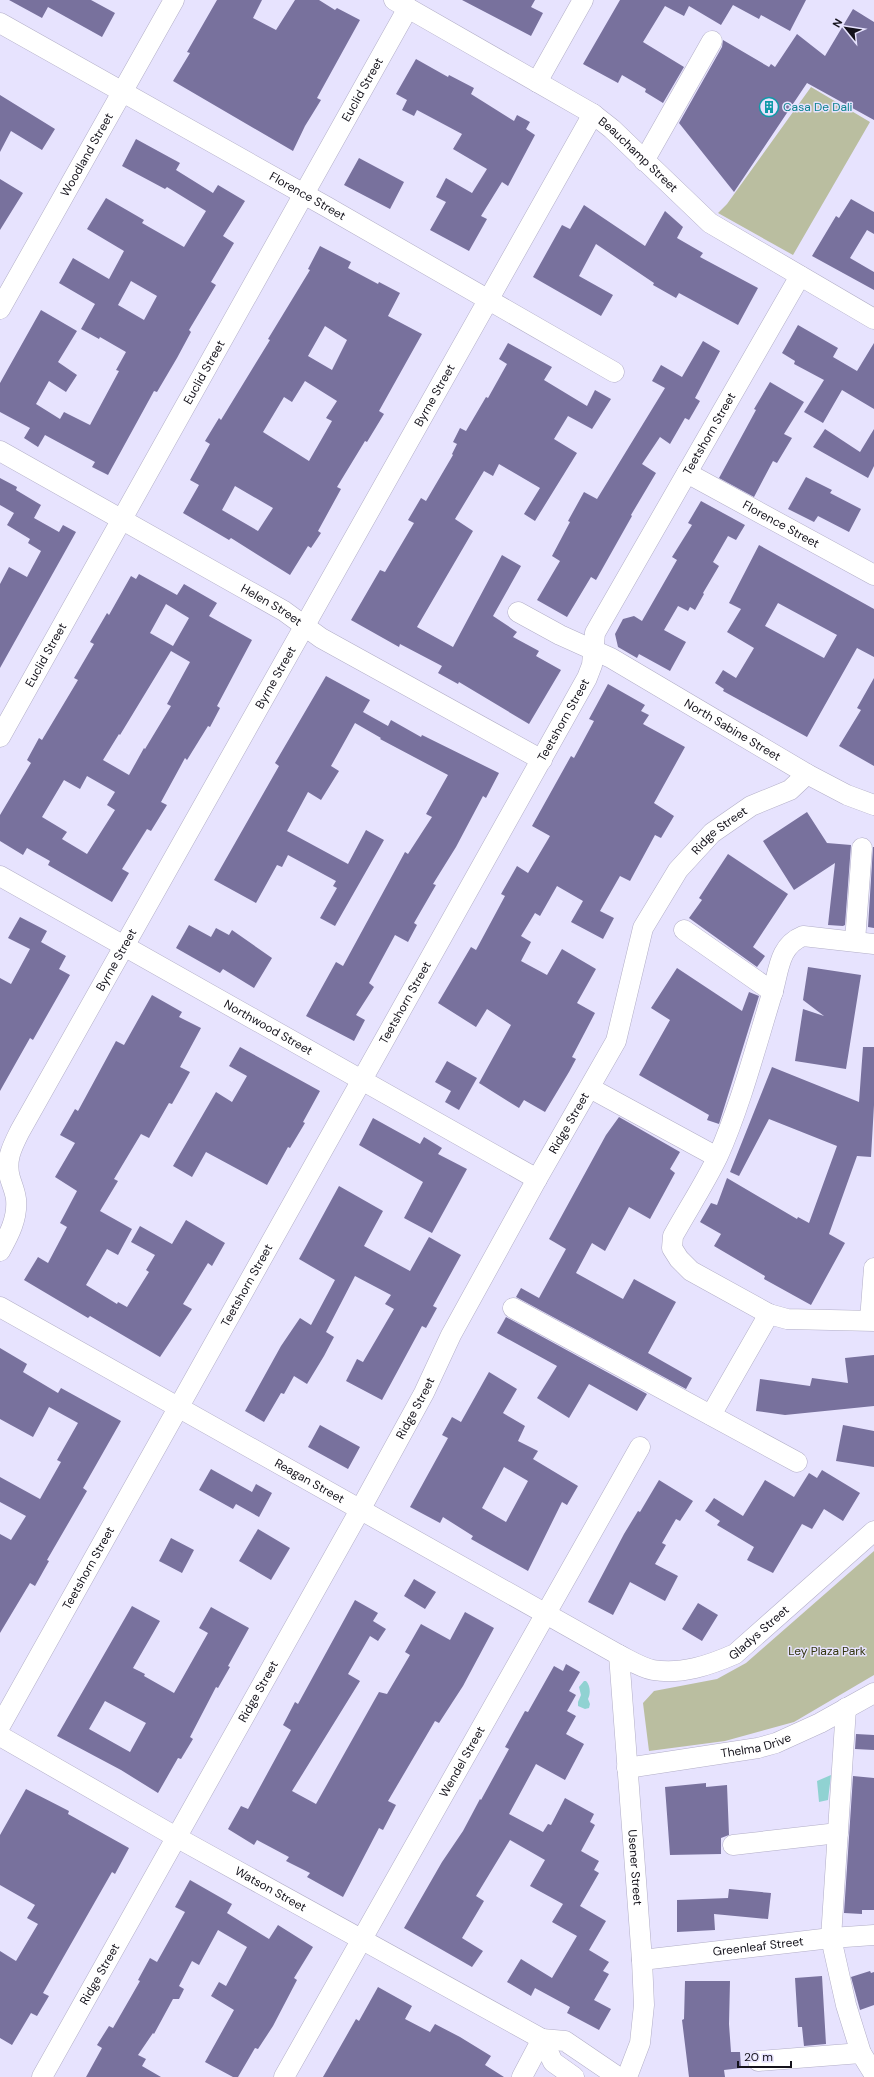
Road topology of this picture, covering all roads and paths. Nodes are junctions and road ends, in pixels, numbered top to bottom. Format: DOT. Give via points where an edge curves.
graph roads {
  1 [pos="174,0"];
  2 [pos="583,0"];
  3 [pos="401,4"];
  4 [pos="0,23"];
  5 [pos="712,41"];
  6 [pos="538,82"];
  7 [pos="122,91"];
  8 [pos="593,114"];
  9 [pos="644,161"];
  10 [pos="305,194"];
  11 [pos="800,276"];
  12 [pos="489,300"];
  13 [pos="0,309"];
  14 [pos="874,320"];
  15 [pos="614,372"];
  16 [pos="0,451"];
  17 [pos="687,473"];
  18 [pos="121,520"];
  19 [pos="874,575"];
  20 [pos="518,612"];
  21 [pos="305,625"];
  22 [pos="593,650"];
  23 [pos="0,737"];
  24 [pos="542,760"];
  25 [pos="807,774"];
  26 [pos="874,805"];
  27 [pos="862,848"];
  28 [pos="0,876"];
  29 [pos="684,930"];
  30 [pos="865,943"];
  31 [pos="124,947"];
  32 [pos="773,992"];
  33 [pos="363,1081"];
  34 [pos="590,1088"];
  35 [pos="717,1157"];
  36 [pos="537,1179"];
  37 [pos="0,1251"];
  38 [pos="874,1268"];
  39 [pos="0,1306"];
  40 [pos="513,1308"];
  41 [pos="769,1314"];
  42 [pos="872,1321"];
  43 [pos="180,1408"];
  44 [pos="711,1415"];
  45 [pos="640,1447"];
  46 [pos="797,1462"];
  47 [pos="360,1510"];
  48 [pos="874,1531"];
  49 [pos="546,1614"];
  50 [pos="619,1655"];
  51 [pos="874,1692"];
  52 [pos="846,1708"];
  53 [pos="0,1726"];
  54 [pos="0,1736"];
  55 [pos="627,1768"];
  56 [pos="838,1833"];
  57 [pos="176,1837"];
  58 [pos="733,1845"];
  59 [pos="874,1935"];
  60 [pos="831,1938"];
  61 [pos="362,1939"];
  62 [pos="642,1960"];
  63 [pos="542,2039"];
  64 [pos="862,2053"];
  65 [pos="758,2061"];
  66 [pos="874,2074"];
  67 [pos="42,2077"];
  68 [pos="284,2077"];
  69 [pos="522,2077"];
  70 [pos="574,2077"];
  71 [pos="618,2077"];
  72 [pos="627,2077"];
  1 -- 7 [label="street, Woodland Street"];
  2 -- 6 [label="street"];
  3 -- 6 [label="street, Beauchamp Street"];
  3 -- 10 [label="street, Euclid Street"];
  4 -- 7 [label="street, Florence Street"];
  5 -- 9 [label="street"];
  6 -- 8 [label="street, Beauchamp Street"];
  7 -- 10 [label="street, Florence Street"];
  7 -- 13 [label="street, Woodland Street"];
  8 -- 9 [label="street, Beauchamp Street"];
  8 -- 12 [label="street, Byrne Street"];
  9 -- 11 [label="street, Beauchamp Street" via="710,223"];
  10 -- 12 [label="street, Florence Street"];
  10 -- 18 [label="street, Euclid Street"];
  11 -- 14 [label="street, Beauchamp Street"];
  11 -- 17 [label="street, Teetshorn Street"];
  12 -- 15 [label="street, Florence Street"];
  12 -- 21 [label="street, Byrne Street"];
  16 -- 18 [label="street, Helen Street"];
  17 -- 19 [label="street, Florence Street"];
  17 -- 22 [label="street, Teetshorn Street" via="595,633"];
  18 -- 21 [label="street, Helen Street"];
  18 -- 23 [label="street, Euclid Street"];
  20 -- 22 [label="street, North Sabine Street" via="560,636"];
  21 -- 24 [label="street, Helen Street" via="322,638"];
  21 -- 31 [label="street, Byrne Street"];
  22 -- 24 [label="street, Teetshorn Street" via="592,665 587,678"];
  22 -- 25 [label="street, North Sabine Street" via="611,658"];
  24 -- 33 [label="street, Teetshorn Street"];
  25 -- 26 [label="street, North Sabine Street" via="847,795"];
  25 -- 34 [label="street, Ridge Street" via="790,790 751,806 712,833 678,870 643,928 616,1041"];
  27 -- 30 [label="street"];
  28 -- 31 [label="street, Northwood Street"];
  29 -- 32 [label="street"];
  30 -- 32 [label="street" via="803,936 796,939 782,955"];
  31 -- 33 [label="street, Northwood Street"];
  31 -- 37 [label="street, Byrne Street" via="12,1147 8,1168 14,1189 15,1212 10,1233"];
  32 -- 35 [label="street" via="729,1128"];
  33 -- 36 [label="street, Northwood Street"];
  33 -- 43 [label="street, Teetshorn Street"];
  34 -- 35 [label="street"];
  34 -- 36 [label="street, Ridge Street"];
  35 -- 41 [label="street" via="673,1236 672,1248 691,1271"];
  36 -- 47 [label="street, Ridge Street" via="451,1335 424,1393"];
  38 -- 42 [label="street"];
  39 -- 43 [label="street, Reagan Street"];
  40 -- 44 [label="street"];
  41 -- 42 [label="street" via="787,1319"];
  41 -- 44 [label="street"];
  43 -- 47 [label="street, Reagan Street"];
  43 -- 53 [label="street, Teetshorn Street"];
  44 -- 46 [label="street"];
  45 -- 49 [label="street, Wendel Street"];
  47 -- 49 [label="street, Reagan Street"];
  47 -- 57 [label="street, Ridge Street"];
  48 -- 50 [label="street, Gladys Street" via="735,1654 708,1665 683,1670 653,1670"];
  49 -- 50 [label="street, Reagan Street"];
  49 -- 61 [label="street, Wendel Street"];
  50 -- 55 [label="street, Usener Street"];
  51 -- 52 [label="street, Thelma Drive"];
  52 -- 55 [label="street, Thelma Drive" via="820,1724 758,1748"];
  52 -- 56 [label="street"];
  54 -- 57 [label="street, Watson Street"];
  55 -- 62 [label="street, Usener Street"];
  56 -- 58 [label="street"];
  56 -- 60 [label="street"];
  57 -- 61 [label="street, Watson Street"];
  57 -- 67 [label="street, Ridge Street"];
  59 -- 60 [label="street, Greenleaf Street"];
  60 -- 62 [label="street, Greenleaf Street"];
  60 -- 64 [label="street" via="846,2005"];
  61 -- 63 [label="street, Watson Street"];
  61 -- 68 [label="street, Wendel Street"];
  62 -- 72 [label="street, Usener Street" via="644,2005 640,2043"];
  63 -- 69 [label="street"];
  63 -- 70 [label="street" via="553,2062"];
  63 -- 71 [label="street, Watson Street" via="565,2041"];
  64 -- 65 [label="street"];
  64 -- 66 [label="street"];
}
